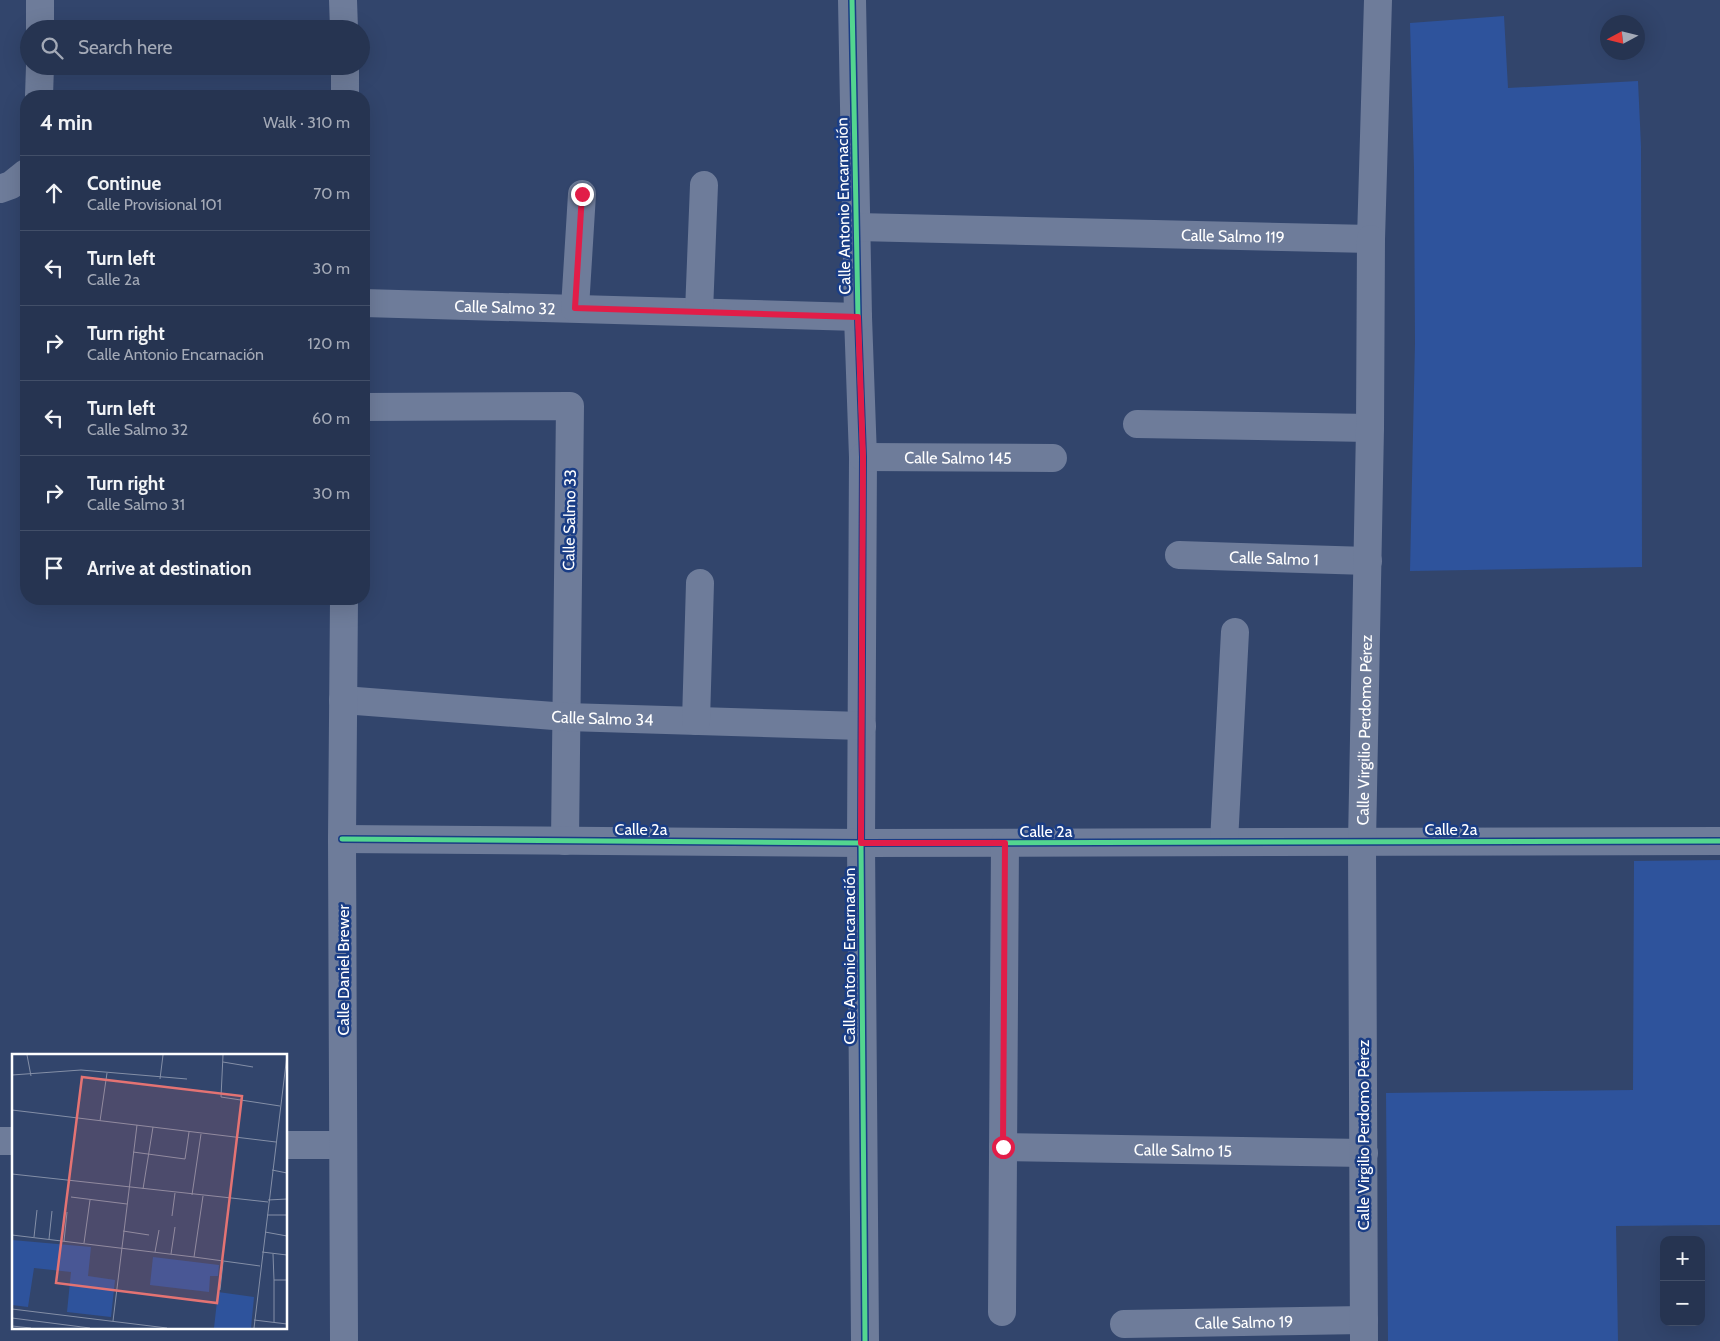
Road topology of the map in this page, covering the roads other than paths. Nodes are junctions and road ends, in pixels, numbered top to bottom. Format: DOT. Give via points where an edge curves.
graph roads {
  1 [pos="40,0"];
  2 [pos="343,0"];
  3 [pos="852,0"];
  4 [pos="1378,0"];
  5 [pos="40,20"];
  6 [pos="344,20"];
  7 [pos="40,75"];
  8 [pos="345,75"];
  9 [pos="39,90"];
  10 [pos="345,90"];
  11 [pos="20,178"];
  12 [pos="704,185"];
  13 [pos="0,189"];
  14 [pos="582,194"];
  15 [pos="857,227"];
  16 [pos="1371,239"];
  17 [pos="370,303"];
  18 [pos="575,308"];
  19 [pos="698,312"];
  20 [pos="858,317"];
  21 [pos="370,406"];
  22 [pos="1137,424"];
  23 [pos="1370,428"];
  24 [pos="863,457"];
  25 [pos="1053,458"];
  26 [pos="1179,555"];
  27 [pos="1368,561"];
  28 [pos="700,583"];
  29 [pos="344,605"];
  30 [pos="1235,632"];
  31 [pos="343,700"];
  32 [pos="567,716"];
  33 [pos="696,721"];
  34 [pos="862,726"];
  35 [pos="342,839"];
  36 [pos="565,841"];
  37 [pos="1720,841"];
  38 [pos="1224,842"];
  39 [pos="1362,842"];
  40 [pos="861,843"];
  41 [pos="1005,843"];
  42 [pos="288,1145"];
  43 [pos="343,1146"];
  44 [pos="1003,1147"];
  45 [pos="1364,1153"];
  46 [pos="1002,1312"];
  47 [pos="1124,1324"];
  48 [pos="1364,1330"];
  49 [pos="344,1341"];
  50 [pos="865,1341"];
  1 -- 5 [label="street"];
  2 -- 6 [label="street"];
  3 -- 15 [label="street, Calle Antonio Encarnación"];
  4 -- 16 [label="street"];
  7 -- 9 [label="street"];
  8 -- 10 [label="street"];
  11 -- 13 [label="street"];
  12 -- 19 [label="street"];
  14 -- 18 [label="street"];
  15 -- 16 [label="street, Calle Salmo 119"];
  15 -- 20 [label="street, Calle Antonio Encarnación"];
  16 -- 23 [label="street, Calle Virgilio Perdomo Pérez"];
  17 -- 18 [label="street, Calle Salmo 32"];
  18 -- 19 [label="street, Calle Salmo 32"];
  19 -- 20 [label="street, Calle Salmo 32"];
  20 -- 24 [label="street, Calle Antonio Encarnación"];
  21 -- 32 [label="street, Calle Salmo 33" via="570,406"];
  22 -- 23 [label="street"];
  23 -- 27 [label="street, Calle Virgilio Perdomo Pérez"];
  24 -- 25 [label="street, Calle Salmo 145"];
  24 -- 34 [label="street, Calle Antonio Encarnación"];
  26 -- 27 [label="street, Calle Salmo 1"];
  27 -- 39 [label="street, Calle Virgilio Perdomo Pérez"];
  28 -- 33 [label="street"];
  29 -- 31 [label="street, Calle Daniel Brewer"];
  30 -- 38 [label="street"];
  31 -- 32 [label="street, Calle Salmo 34"];
  31 -- 35 [label="street, Calle Daniel Brewer"];
  32 -- 33 [label="street, Calle Salmo 34"];
  32 -- 36 [label="street, Calle Salmo 33"];
  33 -- 34 [label="street, Calle Salmo 34"];
  34 -- 40 [label="street, Calle Antonio Encarnación"];
  35 -- 36 [label="street, Calle 2a"];
  35 -- 43 [label="street, Calle Daniel Brewer"];
  36 -- 40 [label="street, Calle 2a"];
  37 -- 39 [label="street, Calle 2a"];
  38 -- 39 [label="street, Calle 2a"];
  38 -- 41 [label="street, Calle 2a"];
  39 -- 45 [label="street, Calle Virgilio Perdomo Pérez"];
  40 -- 41 [label="street, Calle 2a"];
  40 -- 50 [label="street, Calle Antonio Encarnación"];
  41 -- 44 [label="street"];
  42 -- 43 [label="street"];
  43 -- 49 [label="street, Calle Daniel Brewer"];
  44 -- 45 [label="street, Calle Salmo 15"];
  44 -- 46 [label="street"];
  45 -- 48 [label="street, Calle Virgilio Perdomo Pérez"];
  47 -- 48 [label="street, Calle Salmo 19"];
}
